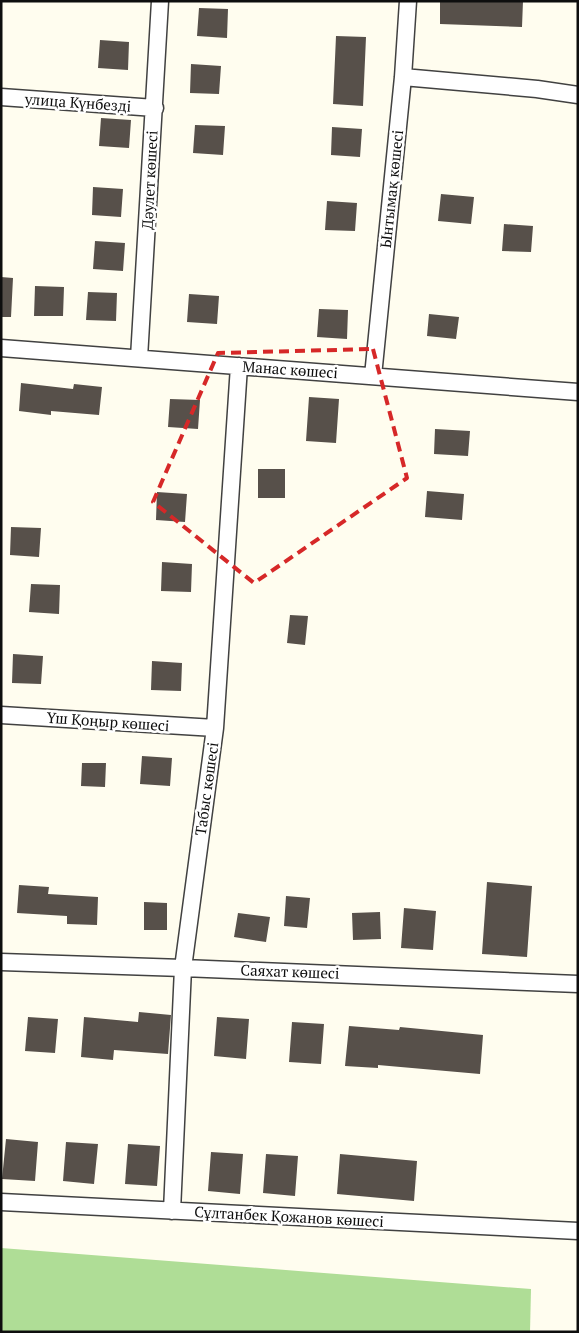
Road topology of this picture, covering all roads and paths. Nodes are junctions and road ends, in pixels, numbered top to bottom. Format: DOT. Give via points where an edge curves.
graph roads {
  1 [pos="160,1"];
  2 [pos="408,1"];
  3 [pos="403,77"];
  4 [pos="578,96"];
  5 [pos="1,97"];
  6 [pos="154,108"];
  7 [pos="1,348"];
  8 [pos="139,358"];
  9 [pos="240,366"];
  10 [pos="373,376"];
  11 [pos="578,392"];
  12 [pos="1,715"];
  13 [pos="215,728"];
  14 [pos="1,962"];
  15 [pos="183,968"];
  16 [pos="578,984"];
  17 [pos="1,1202"];
  18 [pos="172,1211"];
  19 [pos="578,1232"];
  1 -- 6 [label="street, Дәулет көшесі"];
  2 -- 3 [label="street, Ынтымақ көшесі"];
  3 -- 4 [label="street" via="537,89"];
  3 -- 10 [label="street, Ынтымақ көшесі"];
  5 -- 6 [label="street, улица Күнбезді"];
  6 -- 8 [label="street, Дәулет көшесі"];
  7 -- 8 [label="street, Манас көшесі"];
  8 -- 9 [label="street, Манас көшесі"];
  9 -- 10 [label="street, Манас көшесі"];
  9 -- 13 [label="street, Табыс көшесі"];
  10 -- 11 [label="street, Манас көшесі"];
  12 -- 13 [label="street, Үш Қоңыр көшесі"];
  13 -- 15 [label="street, Табыс көшесі"];
  14 -- 15 [label="street, Саяхат көшесі"];
  15 -- 16 [label="street, Саяхат көшесі"];
  15 -- 18 [label="street, Табыс көшесі"];
  17 -- 18 [label="street, Сұлтанбек Қожанов көшесі"];
  18 -- 19 [label="street, Сұлтанбек Қожанов көшесі"];
}
